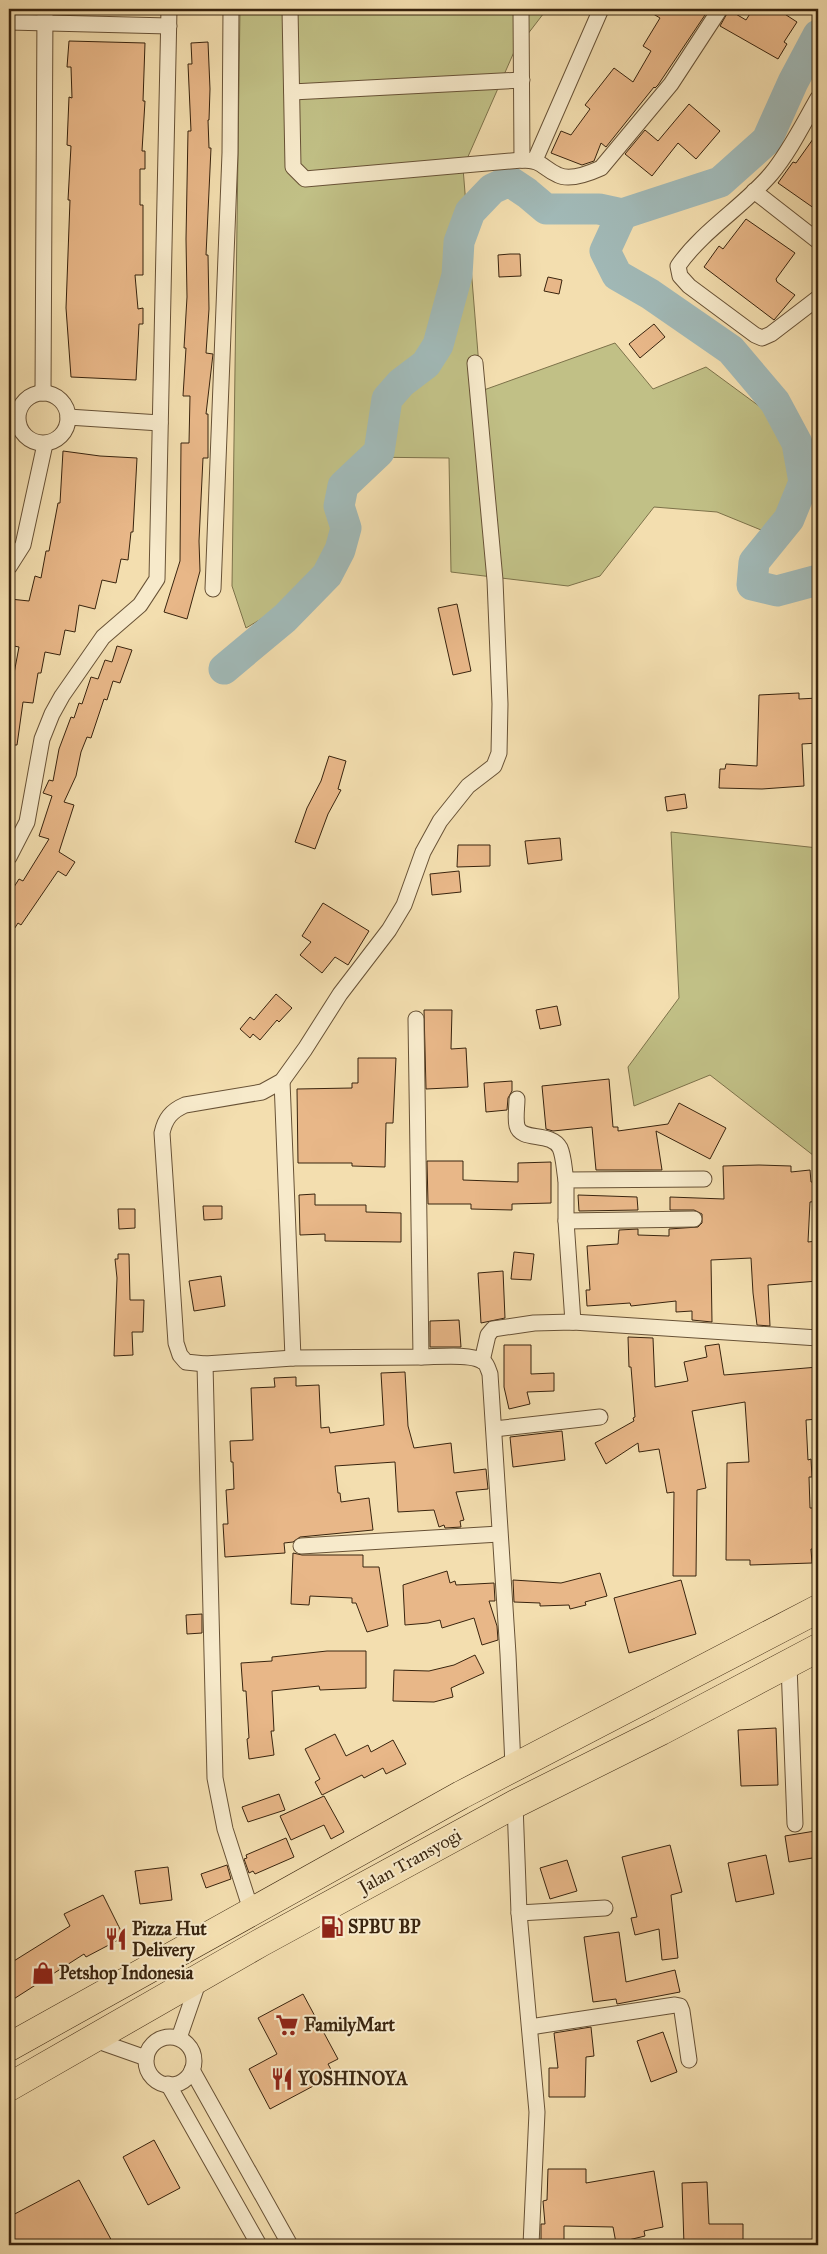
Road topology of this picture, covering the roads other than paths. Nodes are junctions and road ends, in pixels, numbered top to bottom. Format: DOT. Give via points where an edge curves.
graph roads {
  1 [pos="169,9"];
  2 [pos="231,9"];
  3 [pos="290,9"];
  4 [pos="521,9"];
  5 [pos="601,9"];
  6 [pos="720,9"];
  7 [pos="45,16"];
  8 [pos="9,22"];
  9 [pos="169,26"];
  10 [pos="522,80"];
  11 [pos="292,92"];
  12 [pos="818,100"];
  13 [pos="529,160"];
  14 [pos="754,191"];
  15 [pos="818,241"];
  16 [pos="818,298"];
  17 [pos="475,363"];
  18 [pos="43,393"];
  19 [pos="13,417"];
  20 [pos="68,417"];
  21 [pos="160,423"];
  22 [pos="45,444"];
  23 [pos="9,567"];
  24 [pos="213,589"];
  25 [pos="9,858"];
  26 [pos="416,1019"];
  27 [pos="282,1080"];
  28 [pos="517,1099"];
  29 [pos="704,1179"];
  30 [pos="566,1180"];
  31 [pos="694,1219"];
  32 [pos="566,1221"];
  33 [pos="573,1322"];
  34 [pos="818,1338"];
  35 [pos="421,1357"];
  36 [pos="293,1358"];
  37 [pos="482,1361"];
  38 [pos="205,1364"];
  39 [pos="600,1417"];
  40 [pos="494,1429"];
  41 [pos="499,1534"];
  42 [pos="301,1546"];
  43 [pos="818,1609"];
  44 [pos="818,1648"];
  45 [pos="789,1665"];
  46 [pos="513,1766"];
  47 [pos="514,1804"];
  48 [pos="795,1824"];
  49 [pos="605,1908"];
  50 [pos="251,1910"];
  51 [pos="519,1913"];
  52 [pos="199,1978"];
  53 [pos="530,2027"];
  54 [pos="179,2038"];
  55 [pos="92,2039"];
  56 [pos="9,2047"];
  57 [pos="146,2058"];
  58 [pos="689,2060"];
  59 [pos="192,2070"];
  60 [pos="168,2084"];
  61 [pos="9,2087"];
  62 [pos="259,2245"];
  63 [pos="290,2245"];
  64 [pos="531,2245"];
  1 -- 9 [label="street"];
  2 -- 24 [label="street" via="230,153"];
  3 -- 11 [label="street"];
  4 -- 10 [label="street"];
  5 -- 13 [label="street"];
  6 -- 13 [label="street" via="671,84 601,168 585,174 560,176"];
  7 -- 8 [label="street"];
  7 -- 9 [label="street"];
  7 -- 18 [label="street"];
  9 -- 21 [label="street"];
  10 -- 11 [label="street"];
  10 -- 13 [label="street"];
  11 -- 13 [label="street" via="293,166 305,179"];
  12 -- 14 [label="street" via="796,139 771,174"];
  14 -- 15 [label="street"];
  14 -- 16 [label="street" via="684,257 678,266 680,276 689,286 762,338"];
  17 -- 27 [label="street" via="495,580 499,753 494,766 468,786 440,821 422,852 404,905 390,930 340,994"];
  18 -- 19 [label="street" via="35,394 24,402"];
  18 -- 20 [label="street" via="59,399"];
  19 -- 22 [label="street" via="25,437"];
  20 -- 21 [label="street"];
  20 -- 22 [label="street" via="67,426 58,439"];
  21 -- 25 [label="street" via="157,579 140,605 103,637 52,714 42,739 27,822"];
  22 -- 23 [label="street" via="23,545"];
  26 -- 35 [label="street"];
  27 -- 36 [label="street"];
  27 -- 38 [label="street" via="262,1092 185,1105 175,1109 164,1124 162,1134 176,1343 182,1360"];
  28 -- 30 [label="street" via="519,1131 550,1138 556,1143 561,1151"];
  29 -- 30 [label="street"];
  30 -- 32 [label="street"];
  31 -- 32 [label="street"];
  32 -- 33 [label="street"];
  33 -- 34 [label="street"];
  33 -- 37 [label="street" via="493,1329 488,1335"];
  35 -- 36 [label="street"];
  35 -- 37 [label="street" via="468,1357"];
  36 -- 38 [label="street"];
  37 -- 40 [label="street" via="490,1374"];
  38 -- 50 [label="street" via="215,1778 226,1829"];
  39 -- 40 [label="street"];
  40 -- 41 [label="street"];
  41 -- 42 [label="street"];
  41 -- 46 [label="street"];
  43 -- 46 [label="highway, Jalan Transyogi"];
  44 -- 45 [label="highway, Jalan Transyogi"];
  45 -- 47 [label="highway, Jalan Transyogi"];
  45 -- 48 [label="street"];
  46 -- 50 [label="highway, Jalan Transyogi"];
  47 -- 51 [label="street"];
  47 -- 52 [label="highway, Jalan Transyogi"];
  49 -- 51 [label="street"];
  50 -- 56 [label="highway, Jalan Transyogi"];
  51 -- 53 [label="street"];
  52 -- 54 [label="street"];
  52 -- 55 [label="highway, Jalan Transyogi"];
  53 -- 58 [label="street" via="676,2004 682,2011"];
  53 -- 64 [label="street" via="537,2112"];
  54 -- 57 [label="street" via="164,2037 152,2045"];
  54 -- 59 [label="street" via="192,2052"];
  55 -- 57 [label="street"];
  55 -- 61 [label="highway, Jalan Transyogi"];
  57 -- 60 [label="street" via="148,2071 156,2080"];
  59 -- 60 [label="street" via="178,2083"];
  59 -- 63 [label="street"];
  60 -- 62 [label="street"];
}
